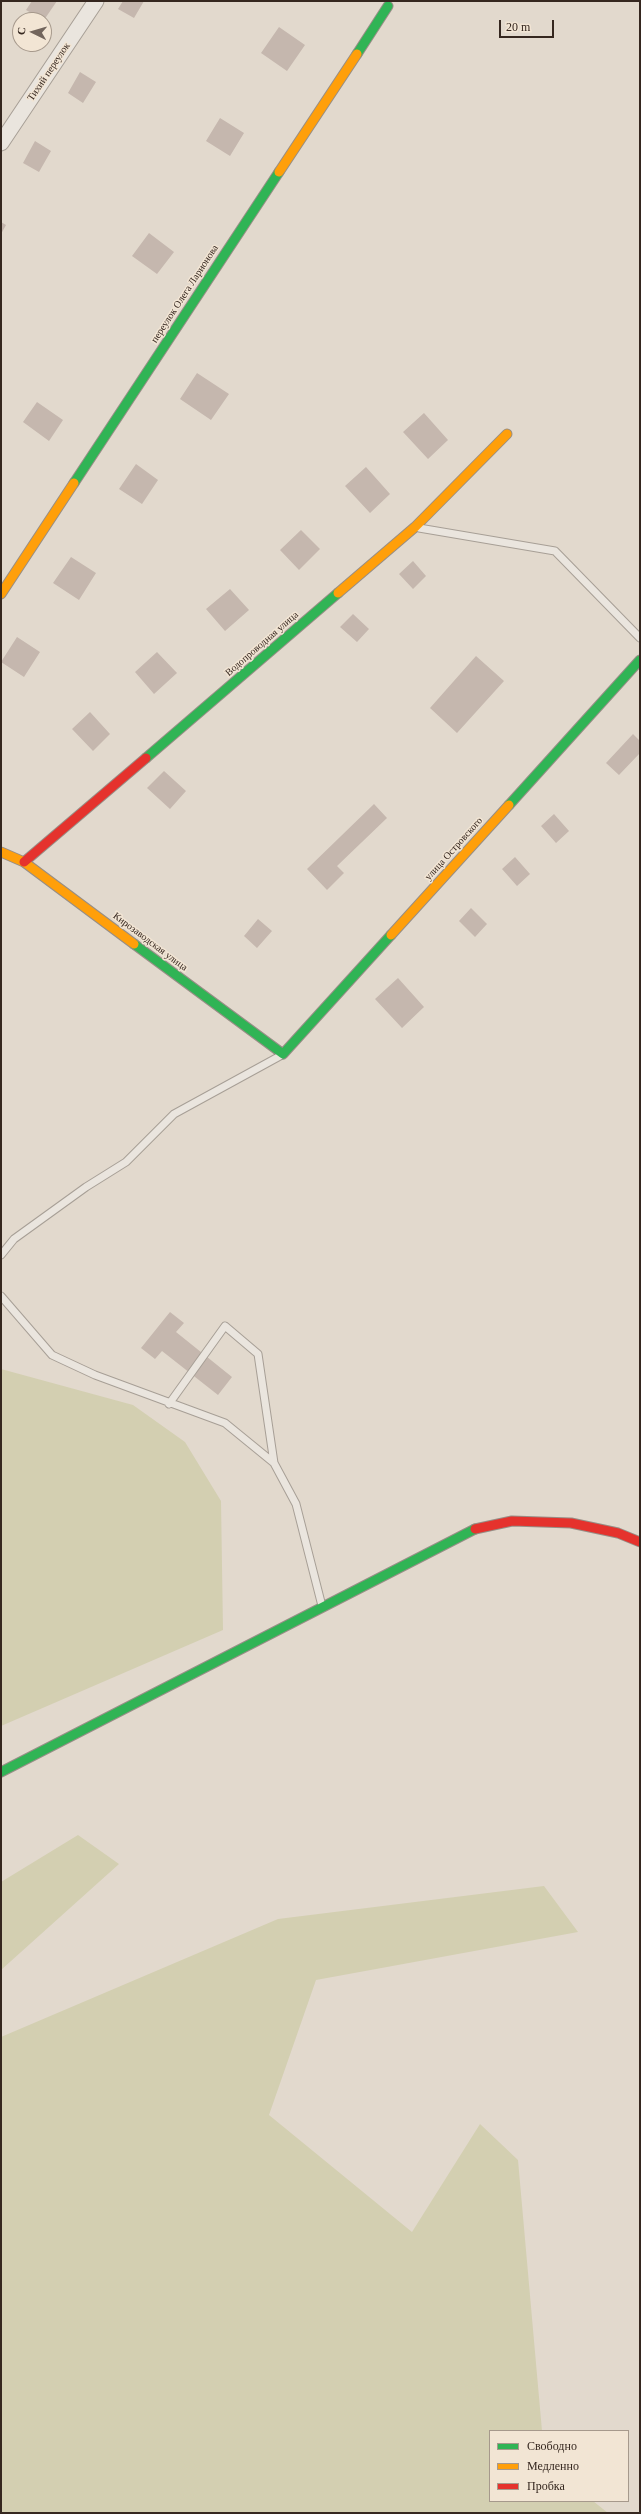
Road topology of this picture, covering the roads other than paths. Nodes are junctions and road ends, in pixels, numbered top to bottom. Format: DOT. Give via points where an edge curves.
graph roads {
  1 [pos="96,1"];
  2 [pos="388,6"];
  3 [pos="1,143"];
  4 [pos="507,434"];
  5 [pos="415,527"];
  6 [pos="1,594"];
  7 [pos="640,638"];
  8 [pos="640,660"];
  9 [pos="1,852"];
  10 [pos="24,862"];
  11 [pos="283,1054"];
  12 [pos="1,1255"];
  13 [pos="1,1296"];
  14 [pos="169,1404"];
  15 [pos="274,1463"];
  16 [pos="640,1542"];
  17 [pos="322,1608"];
  18 [pos="1,1772"];
  1 -- 3 [label="street, Тихий переулок"];
  2 -- 6 [label="street, переулок Олега Ларионова"];
  4 -- 5 [label="street, Водопроводная улица"];
  5 -- 7 [label="lane" via="555,551"];
  5 -- 10 [label="street, Водопроводная улица"];
  8 -- 11 [label="street, улица Островского"];
  9 -- 10 [label="street, Кирозаводская улица"];
  10 -- 11 [label="street, Кирозаводская улица"];
  11 -- 12 [label="lane" via="174,1114 126,1162 86,1187 14,1239"];
  13 -- 14 [label="lane" via="52,1355"];
  14 -- 15 [label="lane" via="225,1423"];
  14 -- 15 [label="lane" via="225,1326 258,1354"];
  15 -- 17 [label="lane" via="296,1504"];
  16 -- 17 [label="street" via="618,1533 571,1523 512,1521 475,1529"];
  17 -- 18 [label="street"];
}
